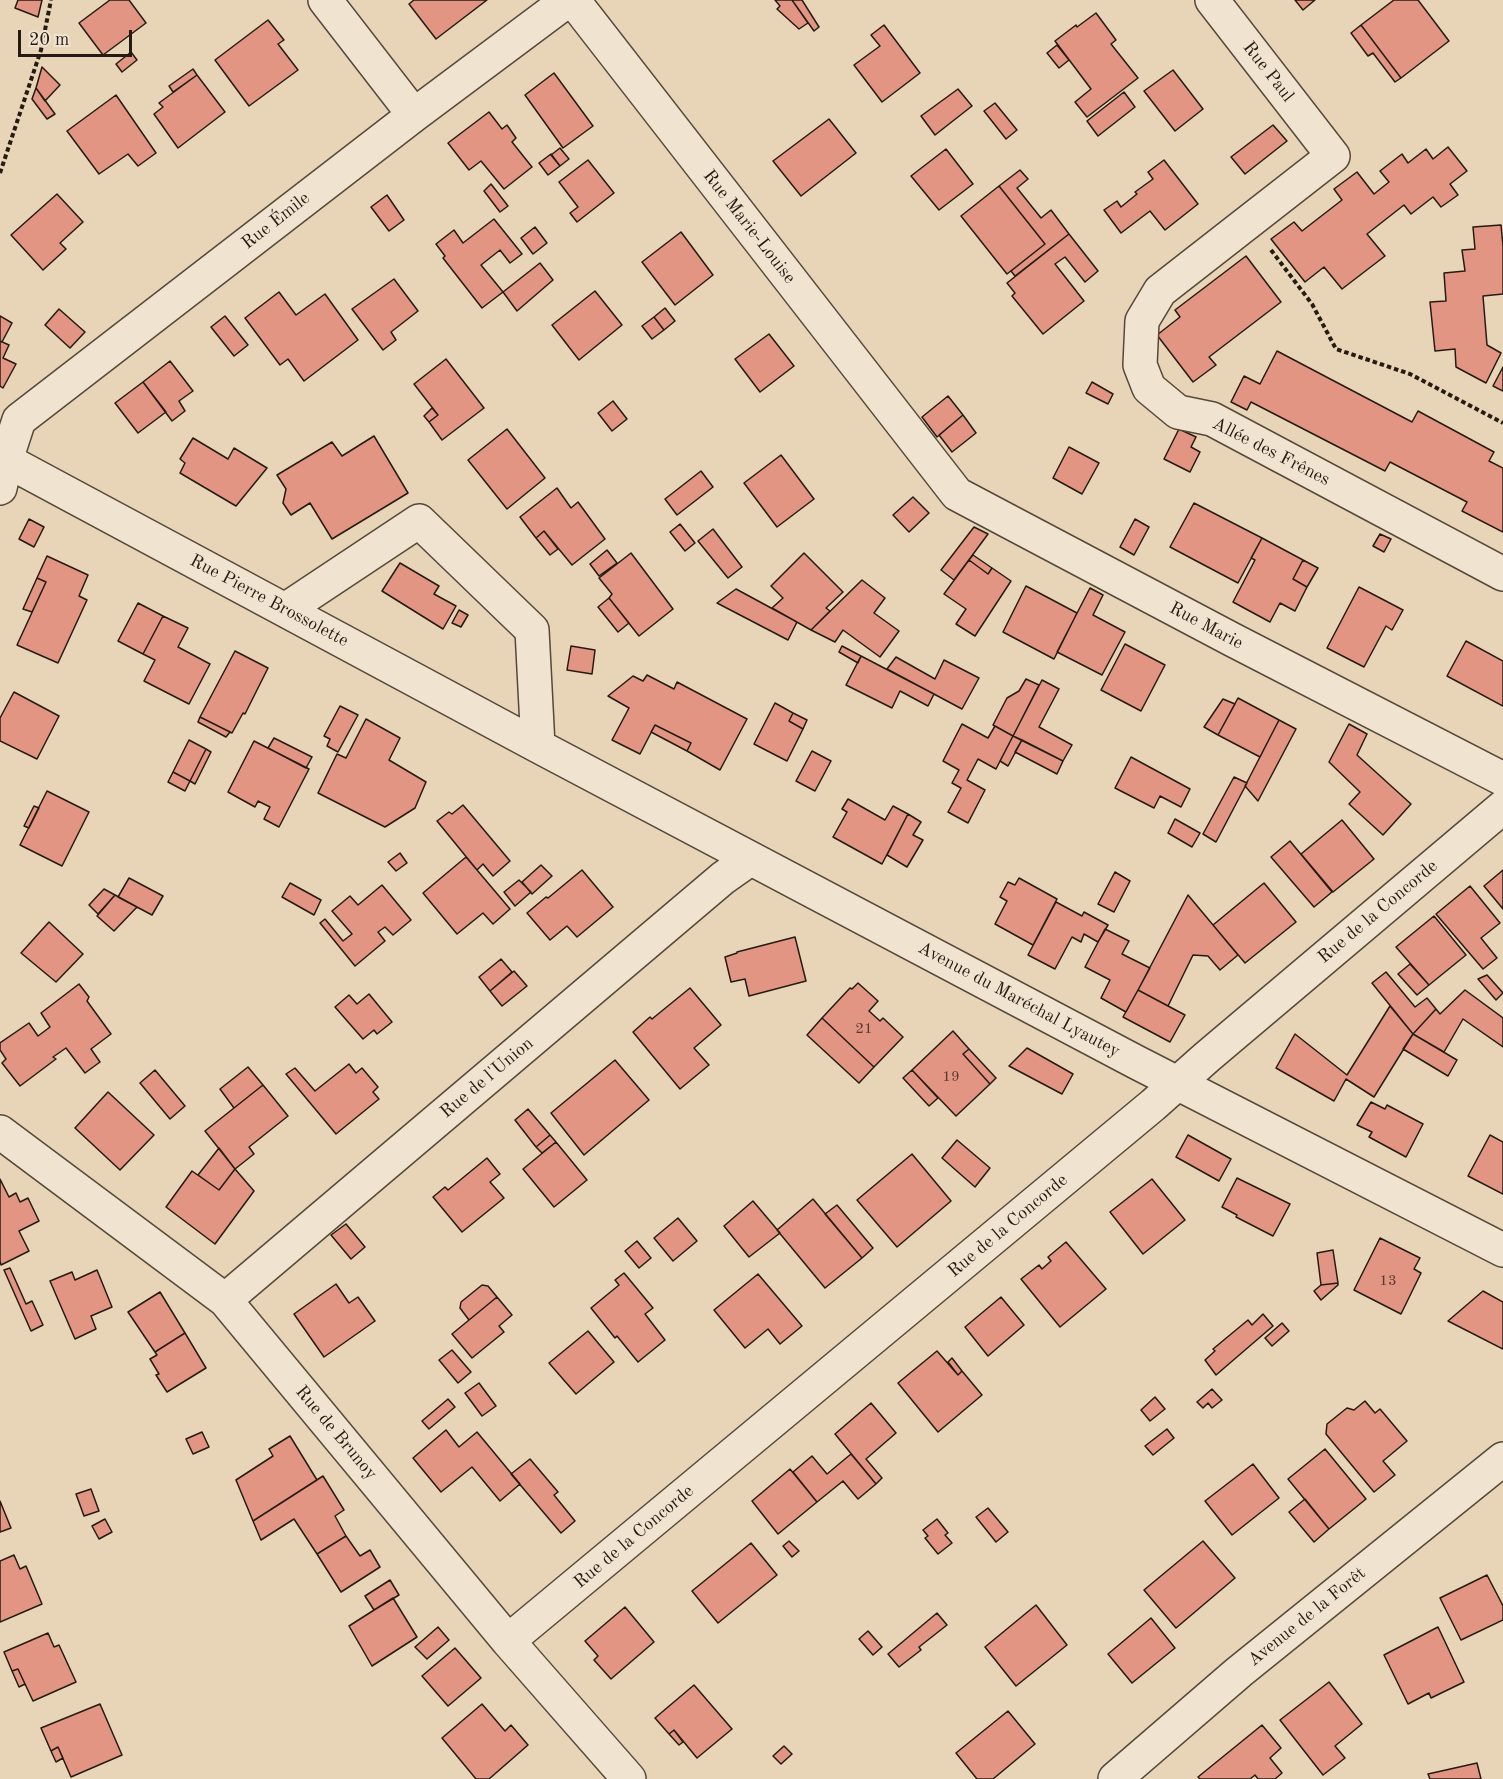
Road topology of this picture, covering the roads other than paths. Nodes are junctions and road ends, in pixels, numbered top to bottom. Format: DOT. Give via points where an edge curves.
graph roads {
  1 [pos="325,0"];
  2 [pos="568,0"];
  3 [pos="573,0"];
  4 [pos="1212,0"];
  5 [pos="414,115"];
  6 [pos="1323,144"];
  7 [pos="925,454"];
  8 [pos="2,468"];
  9 [pos="1503,574"];
  10 [pos="285,609"];
  11 [pos="538,746"];
  12 [pos="1503,779"];
  13 [pos="1503,807"];
  14 [pos="750,859"];
  15 [pos="1179,1083"];
  16 [pos="0,1132"];
  17 [pos="1503,1250"];
  18 [pos="225,1300"];
  19 [pos="1503,1459"];
  20 [pos="508,1641"];
  21 [pos="629,1779"];
  22 [pos="1115,1779"];
  1 -- 5 [label="street"];
  2 -- 5 [label="street, Rue Émile"];
  3 -- 7 [label="street, Rue Marie-Louise"];
  4 -- 6 [label="street, Rue Paul"];
  5 -- 8 [label="street, Rue Émile" via="19,420"];
  6 -- 9 [label="street, Allée des Frênes" via="1333,156 1160,291 1142,321 1140,365 1149,388 1178,411 1212,419"];
  7 -- 12 [label="street, Rue Marie" via="957,494"];
  8 -- 10 [label="street, Rue Pierre Brossolette"];
  10 -- 11 [label="street, Rue Pierre Brossolette"];
  10 -- 11 [label="street" via="420,521 532,630"];
  11 -- 14 [label="street, Avenue du Maréchal Lyautey"];
  13 -- 15 [label="street, Rue de la Concorde"];
  14 -- 15 [label="street, Avenue du Maréchal Lyautey"];
  14 -- 18 [label="street, Rue de l'Union"];
  15 -- 17 [label="street, Avenue du Maréchal Lyautey"];
  15 -- 20 [label="street, Rue de la Concorde"];
  16 -- 18 [label="street, Rue de Brunoy"];
  18 -- 20 [label="street, Rue de Brunoy"];
  19 -- 22 [label="street, Avenue de la Forêt" via="1239,1672"];
  20 -- 21 [label="street, Rue de Brunoy"];
}
